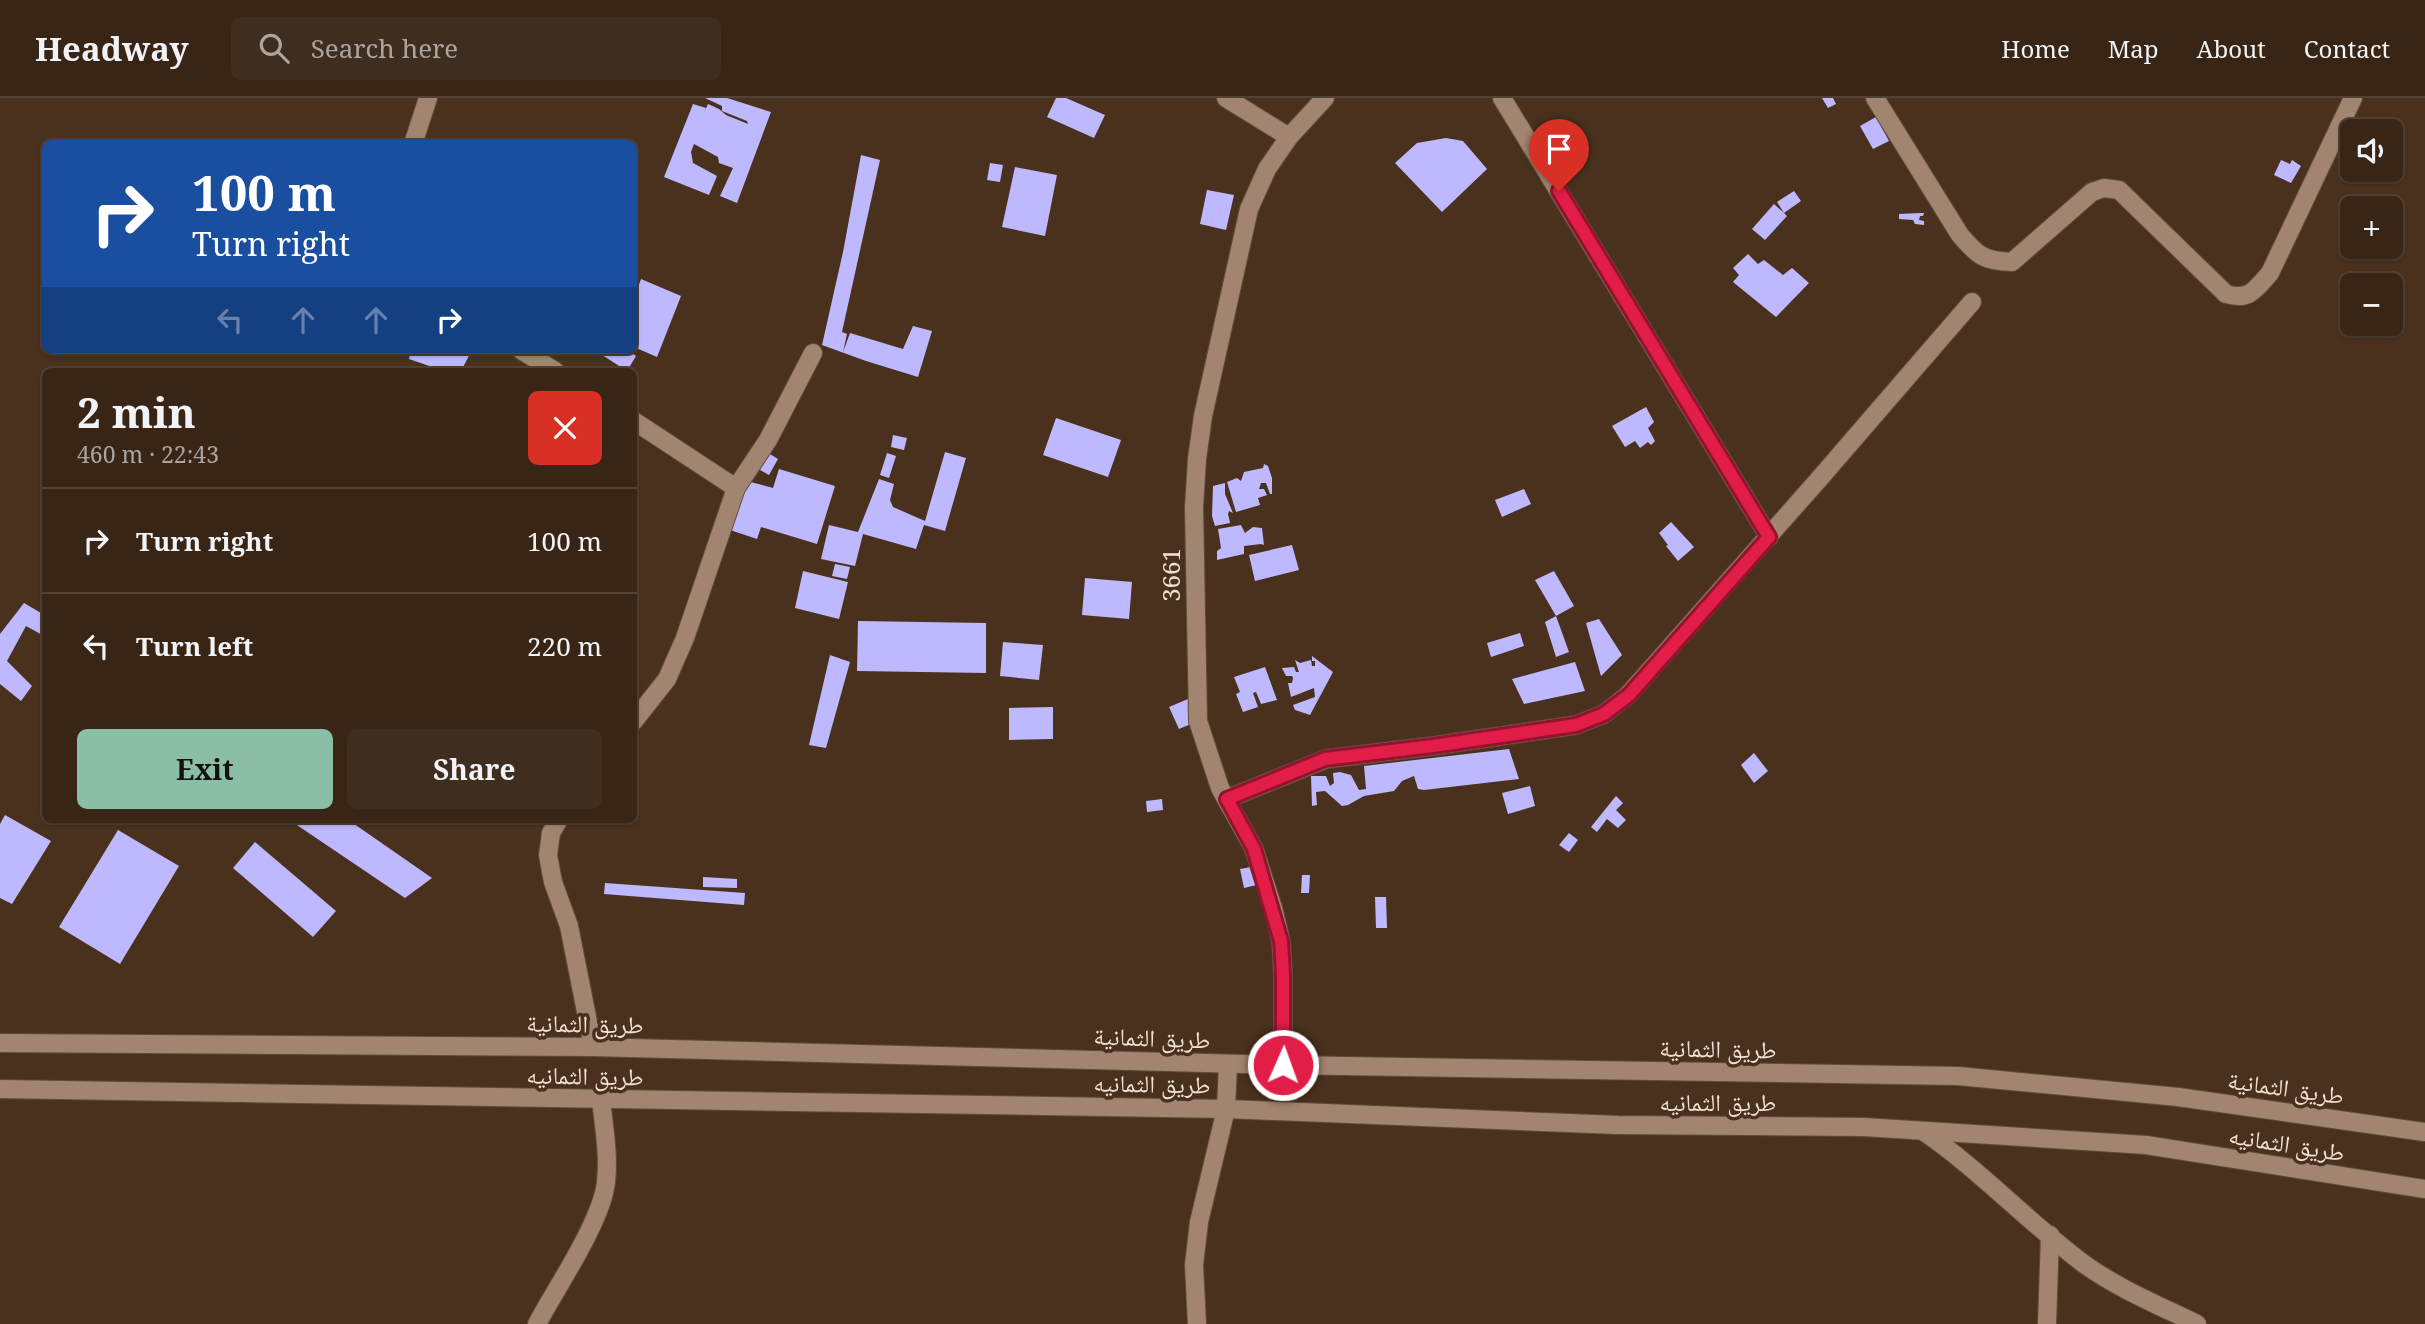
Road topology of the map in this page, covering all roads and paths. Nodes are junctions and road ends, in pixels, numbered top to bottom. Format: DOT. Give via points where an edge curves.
graph roads {
  1 [pos="428,98"];
  2 [pos="1226,98"];
  3 [pos="1325,98"];
  4 [pos="1502,98"];
  5 [pos="1875,98"];
  6 [pos="2353,98"];
  7 [pos="1289,137"];
  8 [pos="414,140"];
  9 [pos="1972,302"];
  10 [pos="813,353"];
  11 [pos="527,354"];
  12 [pos="550,368"];
  13 [pos="637,423"];
  14 [pos="736,488"];
  15 [pos="1769,537"];
  16 [pos="637,717"];
  17 [pos="1227,799"];
  18 [pos="557,823"];
  19 [pos="0,1043"];
  20 [pos="593,1047"];
  21 [pos="1228,1064"];
  22 [pos="1283,1065"];
  23 [pos="0,1089"];
  24 [pos="601,1100"];
  25 [pos="1226,1109"];
  26 [pos="1923,1131"];
  27 [pos="2425,1132"];
  28 [pos="2425,1189"];
  29 [pos="2050,1236"];
  30 [pos="537,1324"];
  31 [pos="1197,1324"];
  32 [pos="2047,1324"];
  33 [pos="2197,1324"];
  1 -- 8 [label="street"];
  2 -- 7 [label="street"];
  3 -- 7 [label="street, 3661"];
  4 -- 15 [label="street"];
  5 -- 6 [label="street" via="1976,254 2012,262 2092,192 2119,190 2226,294 2238,297 2252,293 2270,274"];
  7 -- 17 [label="street, 3661" via="1267,169 1249,209 1205,404 1197,460 1198,721"];
  9 -- 15 [label="street"];
  10 -- 14 [label="street" via="768,440"];
  11 -- 12 [label="street"];
  13 -- 14 [label="street"];
  14 -- 16 [label="street" via="681,648 667,678"];
  15 -- 17 [label="street" via="1629,695 1604,714 1576,725 1325,759"];
  17 -- 22 [label="street, 3661" via="1254,849 1281,941"];
  18 -- 20 [label="street" via="548,855 569,926"];
  19 -- 20 [label="street, طريق الثمانية"];
  20 -- 21 [label="street, طريق الثمانية"];
  21 -- 22 [label="street, طريق الثمانية"];
  21 -- 25 [label="street"];
  22 -- 27 [label="street, طريق الثمانية" via="1958,1076 2178,1097"];
  23 -- 24 [label="street, طريق الثمانيه"];
  24 -- 25 [label="street, طريق الثمانيه"];
  24 -- 30 [label="street" via="606,1184 593,1222"];
  25 -- 26 [label="street, طريق الثمانيه" via="1618,1125"];
  25 -- 31 [label="street" via="1199,1222 1194,1265"];
  26 -- 28 [label="street, طريق الثمانيه" via="2146,1145"];
  26 -- 29 [label="street"];
  29 -- 32 [label="street"];
  29 -- 33 [label="street" via="2126,1292"];
}
